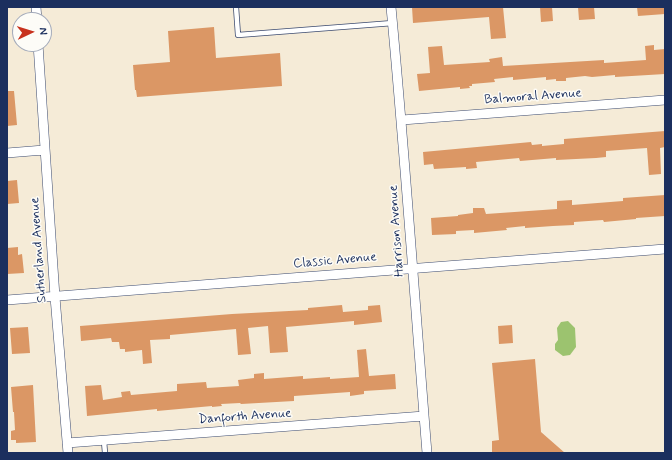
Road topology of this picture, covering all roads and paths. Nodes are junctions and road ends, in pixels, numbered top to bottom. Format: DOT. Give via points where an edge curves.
graph roads {
  1 [pos="236,7"];
  2 [pos="392,7"];
  3 [pos="393,23"];
  4 [pos="38,52"];
  5 [pos="665,100"];
  6 [pos="402,120"];
  7 [pos="44,150"];
  8 [pos="7,153"];
  9 [pos="665,249"];
  10 [pos="412,268"];
  11 [pos="55,297"];
  12 [pos="7,300"];
  13 [pos="424,416"];
  14 [pos="104,441"];
  15 [pos="67,443"];
  16 [pos="68,453"];
  17 [pos="105,453"];
  18 [pos="427,453"];
  1 -- 3 [label="lane" via="238,35"];
  2 -- 3 [label="street, Harrison Avenue"];
  3 -- 6 [label="street, Harrison Avenue"];
  4 -- 7 [label="street, Sutherland Avenue"];
  5 -- 6 [label="street, Balmoral Avenue"];
  6 -- 10 [label="street, Harrison Avenue"];
  7 -- 8 [label="street"];
  7 -- 11 [label="street, Sutherland Avenue"];
  9 -- 10 [label="street, Classic Avenue"];
  10 -- 11 [label="street, Classic Avenue"];
  10 -- 13 [label="street, Harrison Avenue"];
  11 -- 12 [label="street, Classic Avenue"];
  11 -- 15 [label="street, Sutherland Avenue"];
  13 -- 14 [label="street, Danforth Avenue"];
  13 -- 18 [label="street, Harrison Avenue"];
  14 -- 15 [label="street, Danforth Avenue"];
  14 -- 17 [label="lane"];
  15 -- 16 [label="street, Sutherland Avenue"];
}
